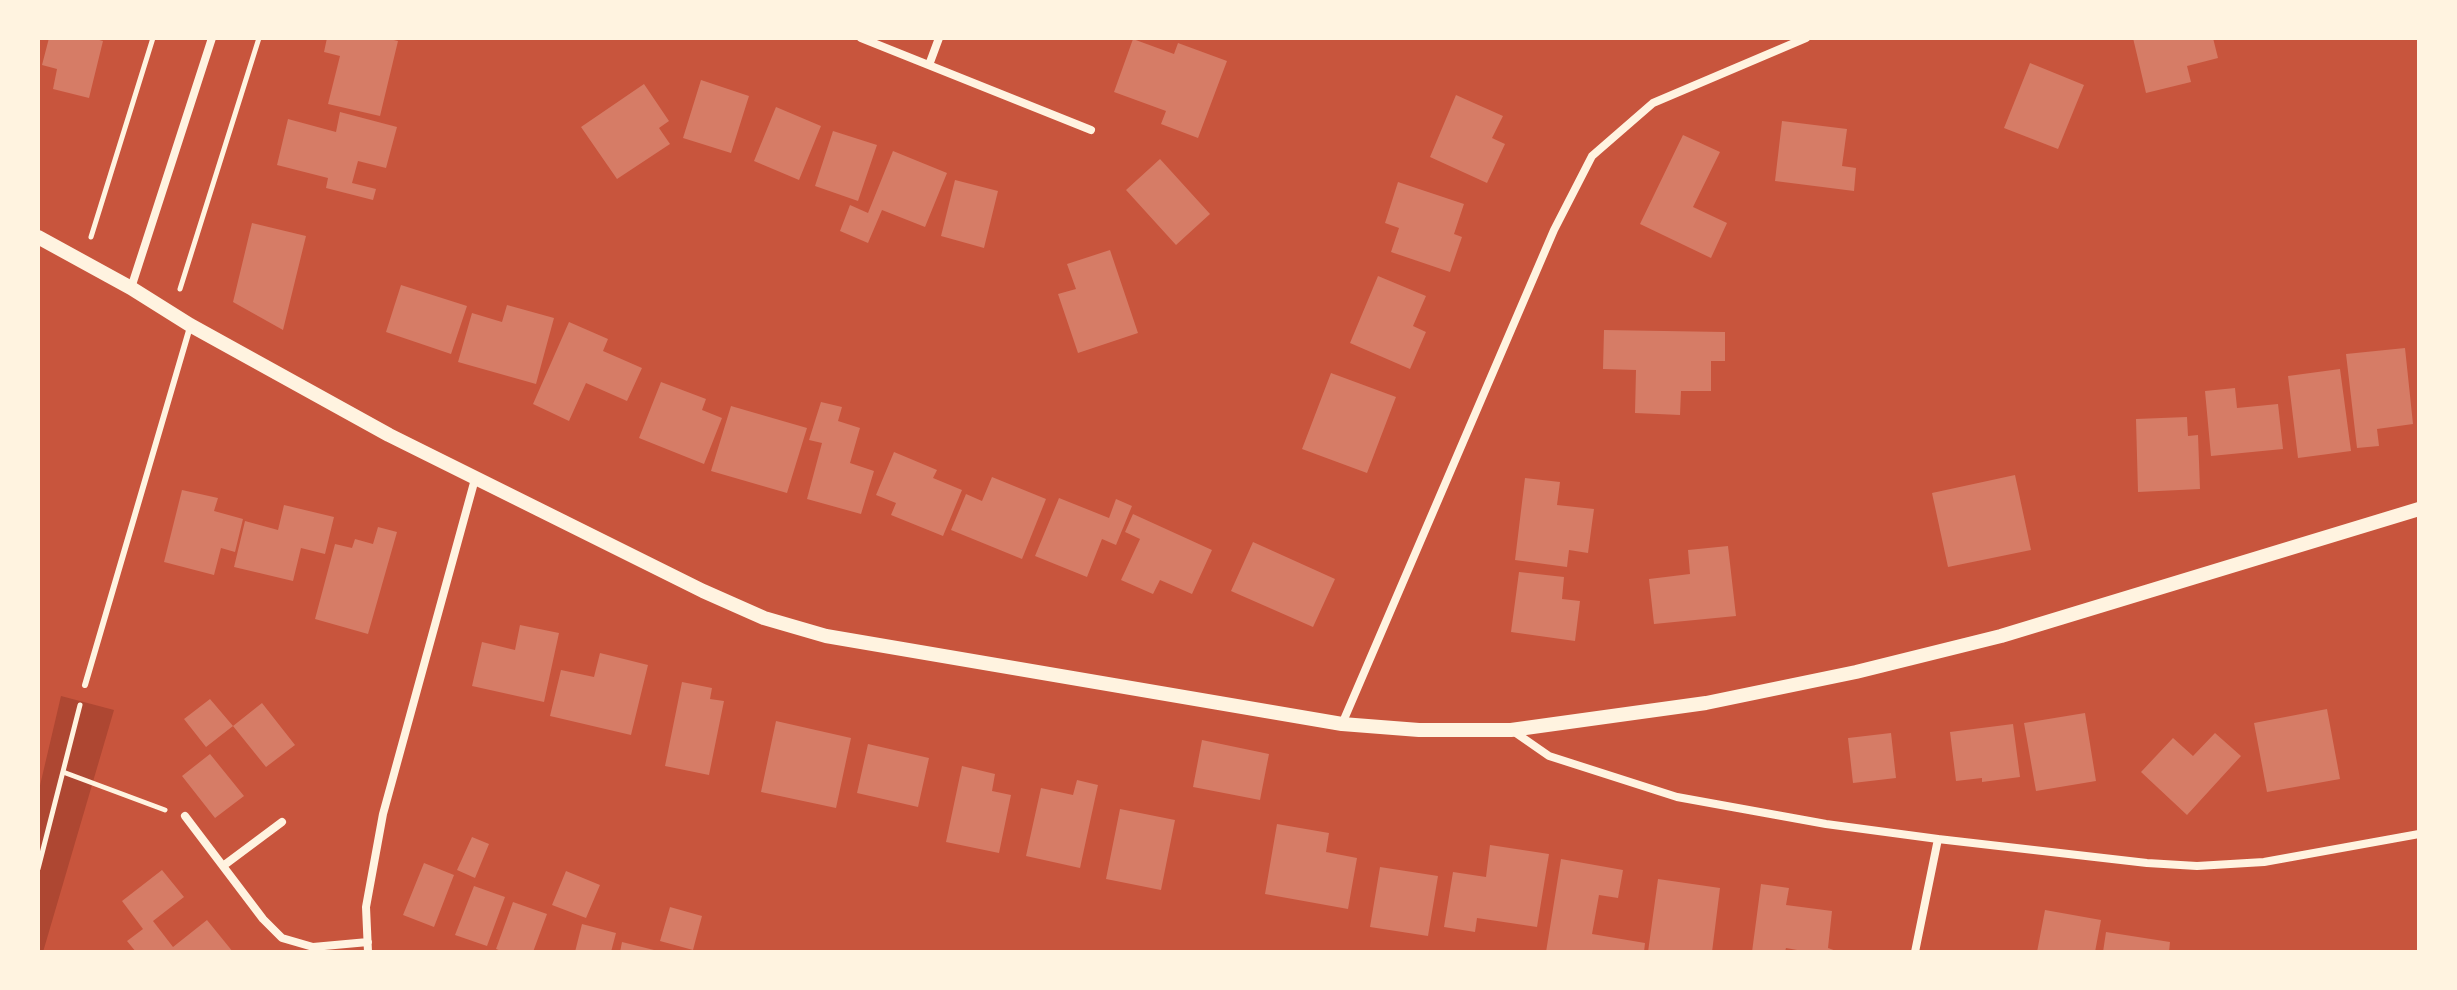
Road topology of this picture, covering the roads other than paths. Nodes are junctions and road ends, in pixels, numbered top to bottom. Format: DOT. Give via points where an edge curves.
graph roads {
  1 [pos="212,38"];
  2 [pos="861,38"];
  3 [pos="939,38"];
  4 [pos="1806,38"];
  5 [pos="929,65"];
  6 [pos="1091,130"];
  7 [pos="38,237"];
  8 [pos="131,288"];
  9 [pos="190,325"];
  10 [pos="475,479"];
  11 [pos="2419,509"];
  12 [pos="85,685"];
  13 [pos="1342,724"];
  14 [pos="1511,730"];
  15 [pos="185,816"];
  16 [pos="282,822"];
  17 [pos="2419,834"];
  18 [pos="1938,839"];
  19 [pos="223,866"];
  20 [pos="368,947"];
  21 [pos="1915,952"];
  1 -- 8 [label="street"];
  2 -- 5 [label="street"];
  3 -- 5 [label="street"];
  4 -- 13 [label="street" via="1653,103 1592,156 1554,230"];
  5 -- 6 [label="street"];
  7 -- 8 [label="street"];
  8 -- 9 [label="street"];
  9 -- 10 [label="street"];
  9 -- 12 [label="lane"];
  10 -- 13 [label="street" via="703,591 764,618 826,636"];
  10 -- 20 [label="street" via="383,814 366,907"];
  11 -- 14 [label="street" via="2001,636 1856,672 1706,703"];
  13 -- 14 [label="street"];
  14 -- 18 [label="street" via="1549,756 1677,797"];
  15 -- 19 [label="street"];
  16 -- 19 [label="street"];
  17 -- 18 [label="street" via="2264,862 2197,866"];
  18 -- 21 [label="street"];
  19 -- 20 [label="street" via="282,938 313,947"];
}
